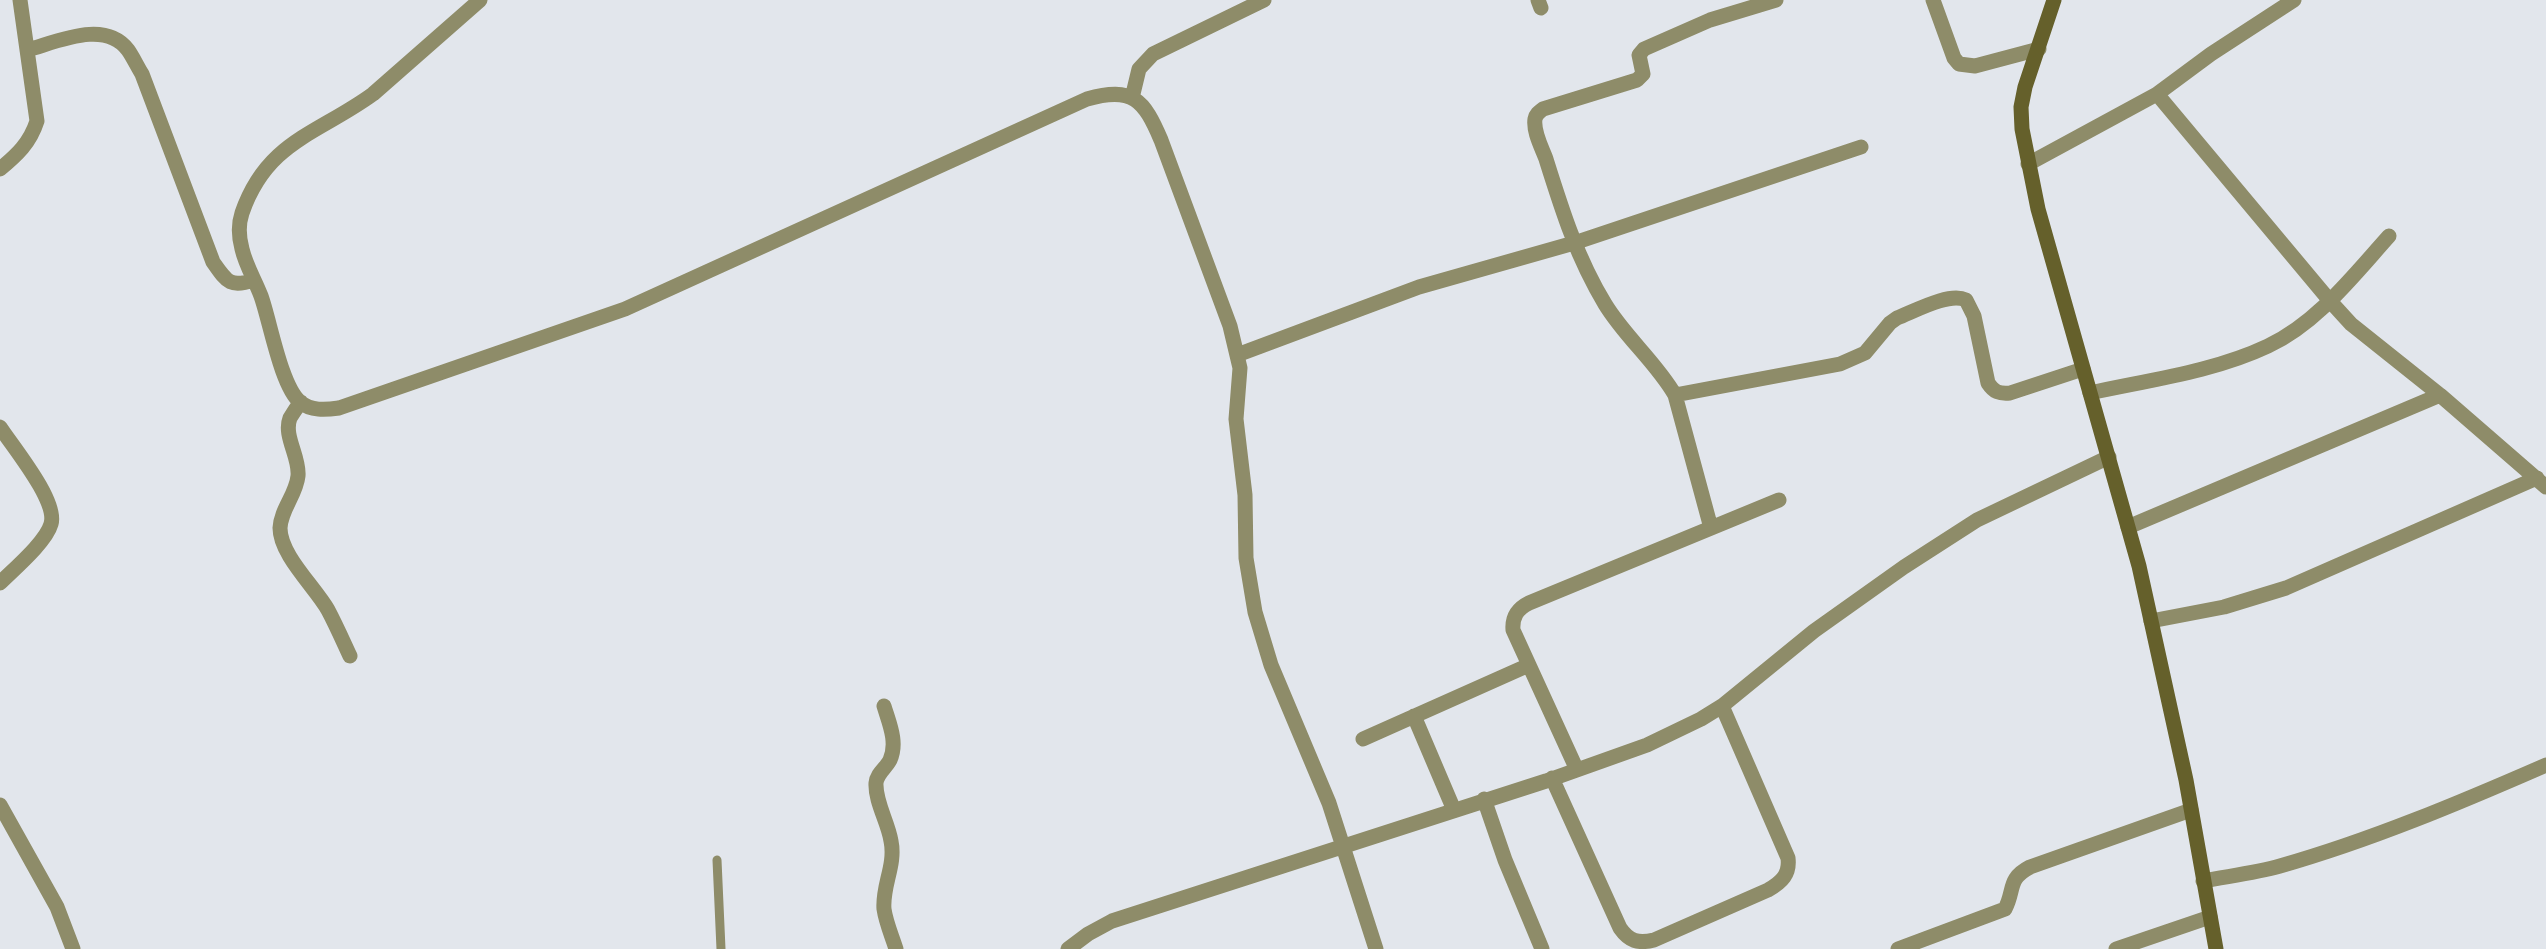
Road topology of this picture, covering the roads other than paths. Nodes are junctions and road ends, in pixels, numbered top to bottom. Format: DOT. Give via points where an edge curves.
graph roads {
  1 [pos="20,0"];
  2 [pos="480,0"];
  3 [pos="1264,0"];
  4 [pos="1776,0"];
  5 [pos="1933,0"];
  6 [pos="2054,0"];
  7 [pos="2294,0"];
  8 [pos="2038,48"];
  9 [pos="27,50"];
  10 [pos="2157,93"];
  11 [pos="1132,98"];
  12 [pos="1861,147"];
  13 [pos="2028,164"];
  14 [pos="0,169"];
  15 [pos="2389,236"];
  16 [pos="1574,243"];
  17 [pos="254,280"];
  18 [pos="2330,301"];
  19 [pos="1237,355"];
  20 [pos="2083,369"];
  21 [pos="2090,393"];
  22 [pos="2440,394"];
  23 [pos="1675,395"];
  24 [pos="301,402"];
  25 [pos="0,428"];
  26 [pos="2109,457"];
  27 [pos="2541,483"];
  28 [pos="1779,500"];
  29 [pos="2128,527"];
  30 [pos="1711,528"];
  31 [pos="0,583"];
  32 [pos="2151,621"];
  33 [pos="350,656"];
  34 [pos="1529,665"];
  35 [pos="884,706"];
  36 [pos="1722,706"];
  37 [pos="1414,716"];
  38 [pos="1363,739"];
  39 [pos="2546,765"];
  40 [pos="1577,770"];
  41 [pos="1552,778"];
  42 [pos="1484,800"];
  43 [pos="0,805"];
  44 [pos="1454,810"];
  45 [pos="2191,810"];
  46 [pos="1344,846"];
  47 [pos="717,860"];
  48 [pos="2203,881"];
  49 [pos="2210,917"];
  50 [pos="1629,943"];
  51 [pos="73,949"];
  52 [pos="721,949"];
  53 [pos="896,949"];
  54 [pos="1068,949"];
  55 [pos="1376,949"];
  56 [pos="1542,949"];
  57 [pos="1898,949"];
  58 [pos="2116,949"];
  59 [pos="2216,949"];
  1 -- 9 [label="street"];
  2 -- 17 [label="street" via="373,94 296,140 260,175 241,215 239,233"];
  3 -- 11 [label="street" via="1153,54 1139,69"];
  4 -- 16 [label="street" via="1710,20 1644,49 1639,55 1642,74 1631,83 1538,112 1537,130"];
  5 -- 8 [label="street" via="1959,64 1975,66"];
  6 -- 8 [label="street"];
  7 -- 10 [label="street"];
  8 -- 13 [label="street" via="2021,107"];
  9 -- 14 [label="street" via="37,121 32,137"];
  9 -- 17 [label="street" via="95,33 112,37 127,48 142,74 213,262 232,284"];
  10 -- 13 [label="street"];
  10 -- 18 [label="street"];
  11 -- 19 [label="street" via="1147,111 1161,141 1230,326"];
  11 -- 24 [label="street" via="1111,93 1087,99 625,309 339,408 323,410"];
  12 -- 16 [label="street"];
  13 -- 20 [label="street"];
  15 -- 18 [label="street"];
  16 -- 19 [label="street" via="1419,286"];
  16 -- 23 [label="street" via="1606,306"];
  17 -- 24 [label="street" via="292,393"];
  18 -- 21 [label="street" via="2269,346 2193,370"];
  18 -- 22 [label="street" via="2351,324"];
  19 -- 46 [label="street" via="1240,379 1236,419 1245,495 1246,558 1255,612 1271,665"];
  20 -- 21 [label="street"];
  20 -- 23 [label="street" via="2010,393 1992,390 1974,316 1966,300 1960,297 1897,318 1864,354 1840,364"];
  21 -- 26 [label="street"];
  22 -- 27 [label="street"];
  22 -- 29 [label="street"];
  23 -- 30 [label="street"];
  24 -- 33 [label="street" via="290,419 289,433 298,476 280,531 296,563 328,609"];
  25 -- 31 [label="street" via="50,505 52,522 46,534"];
  26 -- 29 [label="street"];
  26 -- 36 [label="street" via="1977,520 1814,631"];
  27 -- 32 [label="street" via="2286,588 2224,607"];
  28 -- 30 [label="street"];
  29 -- 32 [label="street"];
  30 -- 34 [label="street" via="1521,607 1512,621 1513,630"];
  32 -- 45 [label="street"];
  34 -- 37 [label="street"];
  34 -- 40 [label="street"];
  35 -- 53 [label="street" via="893,749 876,781 891,840 893,860 884,909"];
  36 -- 40 [label="street" via="1676,732"];
  36 -- 50 [label="street" via="1788,858 1788,874 1768,890 1654,940"];
  37 -- 38 [label="street"];
  37 -- 44 [label="street"];
  39 -- 48 [label="street" via="2448,808 2346,845 2278,866"];
  40 -- 41 [label="street"];
  41 -- 42 [label="street"];
  41 -- 50 [label="street"];
  42 -- 44 [label="street"];
  42 -- 56 [label="street" via="1504,860"];
  43 -- 51 [label="street" via="57,907"];
  44 -- 46 [label="street"];
  45 -- 48 [label="street"];
  45 -- 57 [label="street" via="2030,867 2012,882 2005,909"];
  46 -- 54 [label="street" via="1112,921"];
  46 -- 55 [label="street"];
  47 -- 52 [label="lane"];
  48 -- 49 [label="street"];
  49 -- 58 [label="street"];
  49 -- 59 [label="street"];
}
